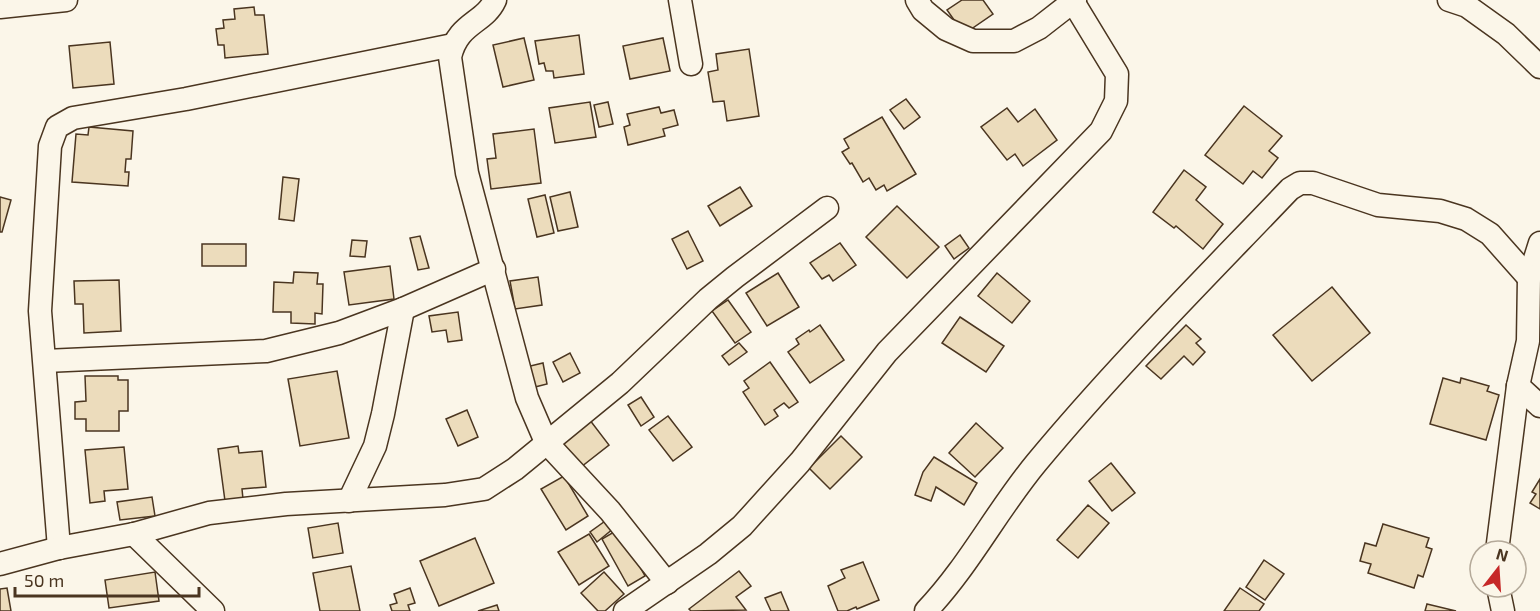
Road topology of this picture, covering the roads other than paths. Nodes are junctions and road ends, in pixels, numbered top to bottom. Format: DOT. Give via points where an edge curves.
graph roads {
  1 [pos="66,0"];
  2 [pos="495,0"];
  3 [pos="680,0"];
  4 [pos="916,0"];
  5 [pos="1073,1"];
  6 [pos="1462,2"];
  7 [pos="0,7"];
  8 [pos="453,45"];
  9 [pos="691,64"];
  10 [pos="1540,67"];
  11 [pos="827,208"];
  12 [pos="1540,243"];
  13 [pos="494,269"];
  14 [pos="1529,278"];
  15 [pos="403,309"];
  16 [pos="1534,336"];
  17 [pos="45,362"];
  18 [pos="1518,386"];
  19 [pos="1540,406"];
  20 [pos="546,442"];
  21 [pos="349,501"];
  22 [pos="134,534"];
  23 [pos="1499,539"];
  24 [pos="58,548"];
  25 [pos="0,564"];
  26 [pos="668,583"];
  27 [pos="640,607"];
  28 [pos="213,611"];
  29 [pos="926,611"];
  1 -- 7 [label="street"];
  2 -- 8 [label="street"];
  3 -- 9 [label="street"];
  4 -- 5 [label="street" via="946,28 973,41 1014,41"];
  5 -- 26 [label="street" via="1117,74 1116,101 1101,131 887,352 800,462 742,526"];
  6 -- 10 [label="street" via="1506,34"];
  8 -- 13 [label="street" via="450,57 467,173"];
  8 -- 17 [label="street" via="72,118 57,127 50,146 40,311"];
  11 -- 20 [label="street" via="708,299 620,383"];
  12 -- 14 [label="street"];
  13 -- 15 [label="street"];
  13 -- 20 [label="street" via="526,398"];
  14 -- 16 [label="street"];
  14 -- 29 [label="street" via="1490,234 1466,219 1378,205 1313,183 1300,183 1143,344 1036,463 948,589"];
  15 -- 17 [label="street" via="339,333 266,351"];
  15 -- 21 [label="street" via="375,446"];
  16 -- 18 [label="street"];
  17 -- 24 [label="street"];
  18 -- 19 [label="street"];
  18 -- 23 [label="street"];
  20 -- 21 [label="street" via="484,489"];
  20 -- 26 [label="street" via="610,511"];
  21 -- 22 [label="street" via="209,513"];
  22 -- 24 [label="street"];
  22 -- 28 [label="street"];
  24 -- 25 [label="street"];
  26 -- 27 [label="street"];
}
